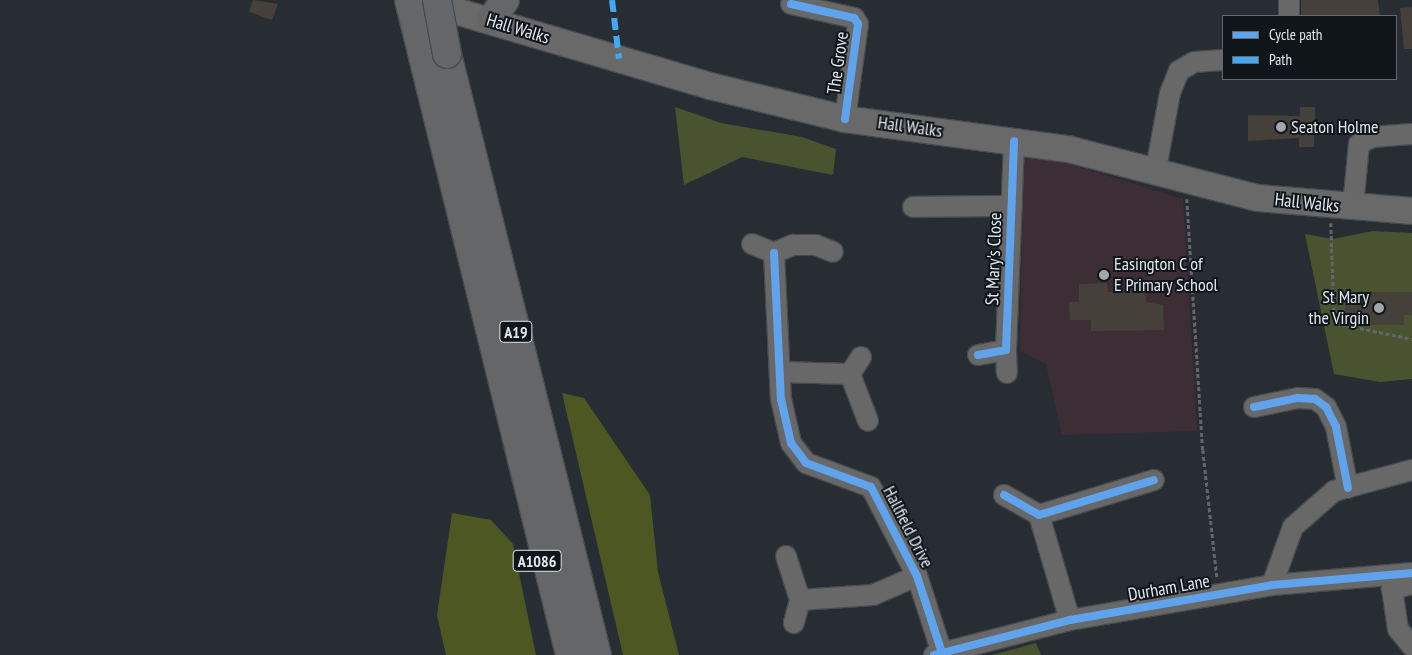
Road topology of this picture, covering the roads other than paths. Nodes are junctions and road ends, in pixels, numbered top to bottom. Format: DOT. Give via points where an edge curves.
graph roads {
  1 [pos="409,0"];
  2 [pos="417,0"];
  3 [pos="437,0"];
  4 [pos="1289,0"];
  5 [pos="791,4"];
  6 [pos="498,10"];
  7 [pos="1289,15"];
  8 [pos="1222,60"];
  9 [pos="845,119"];
  10 [pos="1412,134"];
  11 [pos="1014,141"];
  12 [pos="1155,174"];
  13 [pos="1012,206"];
  14 [pos="913,207"];
  15 [pos="1342,207"];
  16 [pos="1412,211"];
  17 [pos="752,244"];
  18 [pos="832,252"];
  19 [pos="774,253"];
  20 [pos="1006,350"];
  21 [pos="978,355"];
  22 [pos="861,357"];
  23 [pos="780,372"];
  24 [pos="1007,373"];
  25 [pos="850,374"];
  26 [pos="1254,406"];
  27 [pos="868,421"];
  28 [pos="521,466"];
  29 [pos="1412,470"];
  30 [pos="1154,480"];
  31 [pos="1348,488"];
  32 [pos="1004,495"];
  33 [pos="1039,515"];
  34 [pos="786,556"];
  35 [pos="1412,573"];
  36 [pos="917,576"];
  37 [pos="1412,584"];
  38 [pos="1272,585"];
  39 [pos="800,600"];
  40 [pos="1070,620"];
  41 [pos="794,623"];
  42 [pos="1412,646"];
  43 [pos="938,654"];
  44 [pos="554,655"];
  45 [pos="570,655"];
  46 [pos="598,655"];
  1 -- 28 [label="highway, A19"];
  2 -- 6 [label="main road, Hall Walks"];
  3 -- 46 [label="highway, A19, bridge" via="447,54 584,610"];
  4 -- 7 [label="street"];
  5 -- 9 [label="street, The Grove" via="854,18 858,24"];
  6 -- 9 [label="main road, Hall Walks" via="710,86"];
  8 -- 12 [label="street" via="1194,62 1179,72 1170,93"];
  9 -- 11 [label="main road, Hall Walks"];
  10 -- 15 [label="street" via="1372,137 1358,144"];
  11 -- 12 [label="main road, Hall Walks" via="1068,149"];
  11 -- 13 [label="street, St Mary's Close"];
  12 -- 15 [label="main road, Hall Walks"];
  13 -- 14 [label="street, St Mary's Close"];
  13 -- 20 [label="street, St Mary's Close"];
  15 -- 16 [label="main road, Hall Walks"];
  17 -- 19 [label="street"];
  18 -- 19 [label="street" via="816,245 793,245"];
  19 -- 23 [label="street, Hallfield Drive"];
  20 -- 21 [label="street"];
  20 -- 24 [label="street, St Mary's Close"];
  22 -- 25 [label="street"];
  23 -- 25 [label="street"];
  23 -- 36 [label="street, Hallfield Drive" via="791,443 806,463 871,487"];
  25 -- 27 [label="street"];
  26 -- 31 [label="street" via="1298,398 1315,399 1326,407 1336,427"];
  28 -- 44 [label="highway, A1086"];
  28 -- 45 [label="highway, A19"];
  29 -- 31 [label="street"];
  30 -- 33 [label="street"];
  31 -- 38 [label="street" via="1334,492 1292,527"];
  32 -- 33 [label="street"];
  33 -- 40 [label="street"];
  34 -- 39 [label="street"];
  35 -- 38 [label="street, Durham Lane"];
  36 -- 39 [label="street" via="873,595"];
  36 -- 43 [label="street, Hallfield Drive"];
  37 -- 42 [label="street" via="1392,589 1398,629"];
  38 -- 40 [label="street, Durham Lane"];
  39 -- 41 [label="street"];
  40 -- 43 [label="street, Durham Lane"];
}
